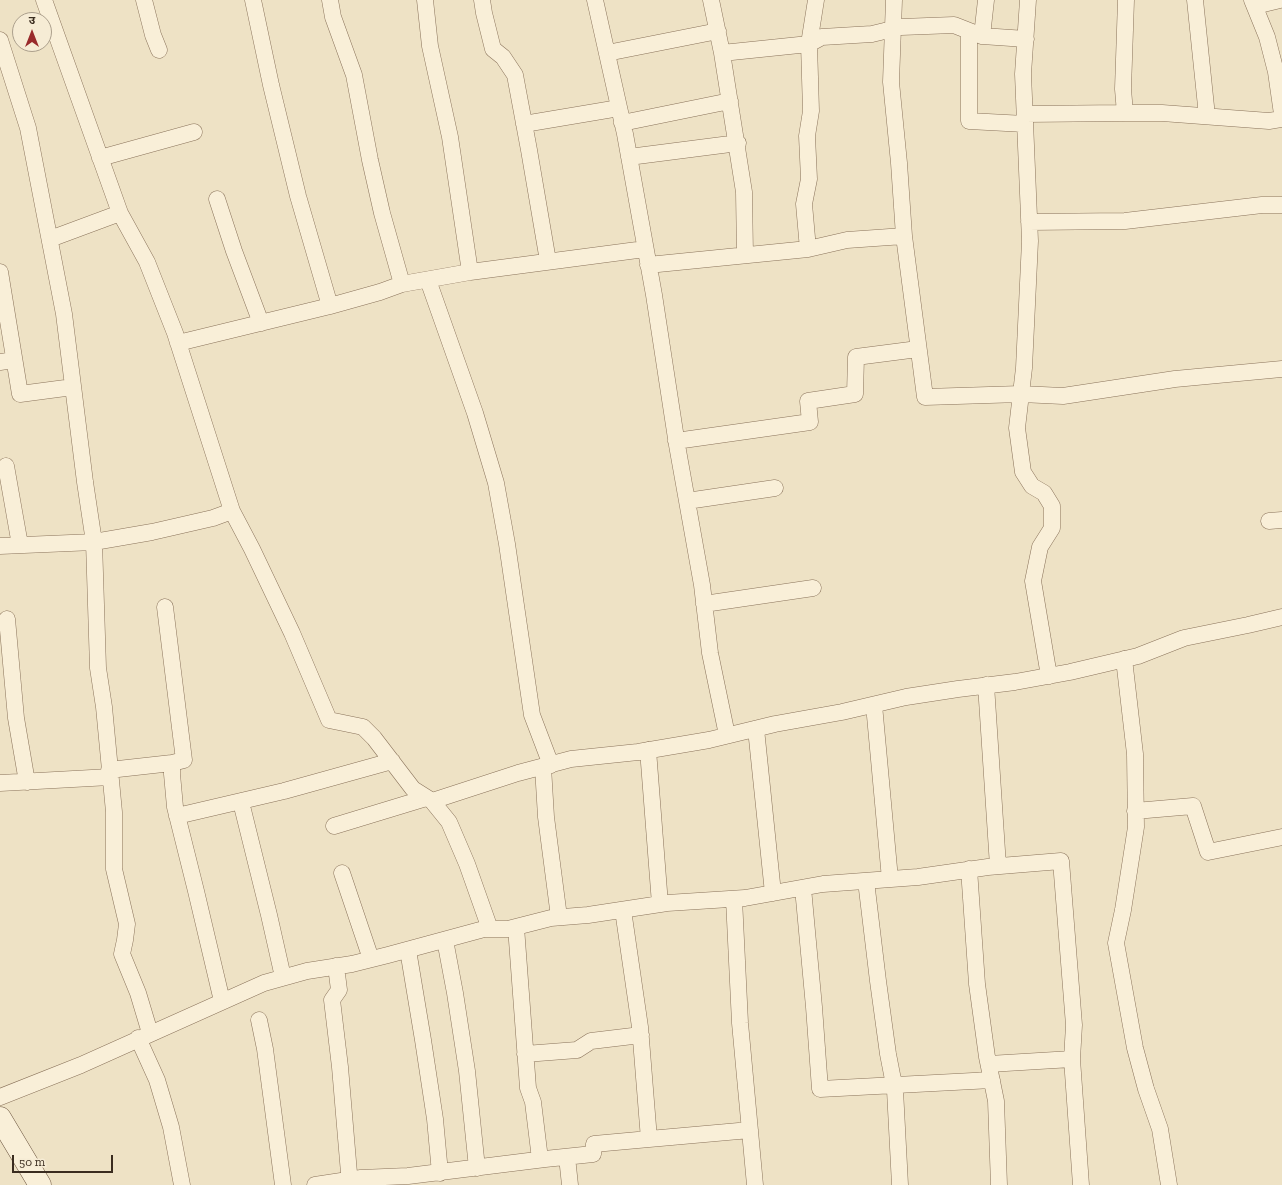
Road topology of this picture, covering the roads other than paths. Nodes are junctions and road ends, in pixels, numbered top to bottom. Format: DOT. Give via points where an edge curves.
graph roads {
  1 [pos="44,0"];
  2 [pos="144,0"];
  3 [pos="253,0"];
  4 [pos="330,0"];
  5 [pos="425,0"];
  6 [pos="482,0"];
  7 [pos="595,0"];
  8 [pos="710,0"];
  9 [pos="816,0"];
  10 [pos="894,0"];
  11 [pos="986,0"];
  12 [pos="1028,0"];
  13 [pos="1126,0"];
  14 [pos="1195,0"];
  15 [pos="1280,0"];
  16 [pos="1254,3"];
  17 [pos="892,29"];
  18 [pos="718,31"];
  19 [pos="976,34"];
  20 [pos="1026,39"];
  21 [pos="0,40"];
  22 [pos="809,44"];
  23 [pos="159,50"];
  24 [pos="607,53"];
  25 [pos="722,53"];
  26 [pos="730,101"];
  27 [pos="1125,113"];
  28 [pos="1282,114"];
  29 [pos="621,115"];
  30 [pos="1207,116"];
  31 [pos="1025,119"];
  32 [pos="1282,119"];
  33 [pos="524,124"];
  34 [pos="194,132"];
  35 [pos="738,143"];
  36 [pos="629,157"];
  37 [pos="100,158"];
  38 [pos="217,199"];
  39 [pos="1282,205"];
  40 [pos="120,213"];
  41 [pos="1029,222"];
  42 [pos="904,236"];
  43 [pos="50,239"];
  44 [pos="645,249"];
  45 [pos="808,249"];
  46 [pos="745,255"];
  47 [pos="548,261"];
  48 [pos="648,265"];
  49 [pos="0,272"];
  50 [pos="470,272"];
  51 [pos="428,280"];
  52 [pos="402,284"];
  53 [pos="330,306"];
  54 [pos="261,323"];
  55 [pos="178,343"];
  56 [pos="918,348"];
  57 [pos="7,361"];
  58 [pos="1282,370"];
  59 [pos="73,387"];
  60 [pos="1021,394"];
  61 [pos="676,441"];
  62 [pos="6,466"];
  63 [pos="775,488"];
  64 [pos="687,501"];
  65 [pos="232,511"];
  66 [pos="94,542"];
  67 [pos="20,545"];
  68 [pos="0,546"];
  69 [pos="813,588"];
  70 [pos="704,604"];
  71 [pos="165,607"];
  72 [pos="1282,617"];
  73 [pos="7,619"];
  74 [pos="1124,659"];
  75 [pos="1050,676"];
  76 [pos="986,685"];
  77 [pos="874,705"];
  78 [pos="756,728"];
  79 [pos="727,735"];
  80 [pos="648,750"];
  81 [pos="392,761"];
  82 [pos="172,763"];
  83 [pos="547,766"];
  84 [pos="110,774"];
  85 [pos="27,782"];
  86 [pos="0,783"];
  87 [pos="429,800"];
  88 [pos="241,802"];
  89 [pos="1135,811"];
  90 [pos="177,816"];
  91 [pos="334,826"];
  92 [pos="1282,837"];
  93 [pos="998,866"];
  94 [pos="969,869"];
  95 [pos="342,873"];
  96 [pos="890,879"];
  97 [pos="866,881"];
  98 [pos="803,888"];
  99 [pos="773,894"];
  100 [pos="734,899"];
  101 [pos="660,904"];
  102 [pos="623,910"];
  103 [pos="558,917"];
  104 [pos="516,927"];
  105 [pos="490,929"];
  106 [pos="445,940"];
  107 [pos="408,950"];
  108 [pos="371,959"];
  109 [pos="336,966"];
  110 [pos="283,977"];
  111 [pos="222,1001"];
  112 [pos="259,1020"];
  113 [pos="640,1035"];
  114 [pos="144,1036"];
  115 [pos="525,1054"];
  116 [pos="1072,1059"];
  117 [pos="989,1064"];
  118 [pos="992,1080"];
  119 [pos="894,1084"];
  120 [pos="0,1097"];
  121 [pos="0,1118"];
  122 [pos="750,1130"];
  123 [pos="649,1139"];
  124 [pos="567,1157"];
  125 [pos="540,1159"];
  126 [pos="477,1168"];
  127 [pos="440,1172"];
  128 [pos="350,1182"];
  129 [pos="40,1185"];
  130 [pos="182,1185"];
  131 [pos="283,1185"];
  132 [pos="315,1185"];
  133 [pos="570,1185"];
  134 [pos="754,1185"];
  135 [pos="900,1185"];
  136 [pos="999,1185"];
  137 [pos="1082,1185"];
  138 [pos="1169,1185"];
  1 -- 37 [label="street"];
  2 -- 23 [label="street"];
  3 -- 53 [label="street" via="298,196"];
  4 -- 52 [label="street" via="333,17 354,75 382,213"];
  5 -- 50 [label="street" via="430,46 450,137"];
  6 -- 33 [label="street" via="492,48 503,57 515,75"];
  7 -- 24 [label="street"];
  8 -- 18 [label="street"];
  9 -- 22 [label="street"];
  10 -- 17 [label="street"];
  11 -- 19 [label="street"];
  12 -- 20 [label="street"];
  13 -- 27 [label="street" via="1123,89"];
  14 -- 30 [label="street"];
  15 -- 16 [label="street"];
  16 -- 28 [label="street" via="1267,37 1276,72"];
  17 -- 19 [label="street" via="954,25"];
  17 -- 22 [label="street" via="872,34 822,37"];
  17 -- 42 [label="street" via="891,82"];
  18 -- 24 [label="street"];
  18 -- 25 [label="street"];
  19 -- 20 [label="street"];
  19 -- 31 [label="street" via="969,121"];
  20 -- 31 [label="street" via="1023,74"];
  21 -- 43 [label="street" via="28,128"];
  22 -- 25 [label="street"];
  22 -- 45 [label="street" via="809,179 804,204"];
  24 -- 29 [label="street"];
  25 -- 26 [label="street"];
  26 -- 29 [label="street"];
  26 -- 35 [label="street"];
  27 -- 30 [label="street"];
  27 -- 31 [label="street"];
  29 -- 33 [label="street"];
  29 -- 36 [label="street"];
  30 -- 32 [label="street" via="1269,121"];
  31 -- 41 [label="street"];
  33 -- 47 [label="street"];
  34 -- 37 [label="street"];
  35 -- 36 [label="street"];
  35 -- 46 [label="street" via="744,192"];
  36 -- 44 [label="street"];
  37 -- 40 [label="street"];
  38 -- 54 [label="street"];
  39 -- 41 [label="street" via="1262,205 1125,221"];
  40 -- 43 [label="street"];
  40 -- 55 [label="street" via="147,262"];
  41 -- 60 [label="street" via="1025,360"];
  42 -- 45 [label="street" via="847,240"];
  42 -- 56 [label="street"];
  43 -- 59 [label="street" via="64,314"];
  44 -- 47 [label="street"];
  44 -- 48 [label="street"];
  45 -- 46 [label="street"];
  46 -- 48 [label="street"];
  47 -- 50 [label="street"];
  48 -- 61 [label="street"];
  49 -- 57 [label="street"];
  50 -- 51 [label="street"];
  51 -- 52 [label="street"];
  51 -- 83 [label="street" via="475,413 496,483 532,715"];
  52 -- 53 [label="street"];
  53 -- 54 [label="street"];
  54 -- 55 [label="street"];
  55 -- 65 [label="street"];
  56 -- 60 [label="street" via="925,397"];
  56 -- 61 [label="street" via="856,358 855,394 808,401 810,422"];
  57 -- 59 [label="street" via="20,394"];
  58 -- 60 [label="street" via="1175,379 1062,396"];
  59 -- 66 [label="street"];
  60 -- 75 [label="street" via="1017,428 1023,472 1032,486 1044,493 1052,506 1052,528 1040,547 1034,581"];
  61 -- 64 [label="street"];
  62 -- 67 [label="street"];
  63 -- 64 [label="street"];
  64 -- 70 [label="street"];
  65 -- 66 [label="street" via="152,532"];
  65 -- 81 [label="street" via="292,633 329,720 362,727"];
  66 -- 67 [label="street"];
  66 -- 84 [label="street" via="98,668"];
  67 -- 68 [label="street"];
  69 -- 70 [label="street"];
  70 -- 79 [label="street" via="710,653"];
  71 -- 82 [label="street" via="184,760"];
  72 -- 74 [label="street" via="1184,638"];
  73 -- 85 [label="street" via="16,718"];
  74 -- 75 [label="street"];
  74 -- 89 [label="street" via="1135,754"];
  75 -- 76 [label="street"];
  76 -- 77 [label="street"];
  76 -- 93 [label="street"];
  77 -- 78 [label="street"];
  77 -- 96 [label="street"];
  78 -- 79 [label="street"];
  78 -- 99 [label="street"];
  79 -- 80 [label="street"];
  80 -- 83 [label="street" via="571,759"];
  80 -- 101 [label="street"];
  81 -- 87 [label="street" via="412,789"];
  81 -- 88 [label="street"];
  82 -- 84 [label="street"];
  82 -- 90 [label="street"];
  83 -- 87 [label="street"];
  83 -- 103 [label="street" via="546,817"];
  84 -- 85 [label="street"];
  84 -- 114 [label="street" via="114,812 114,869 127,924 122,954 138,993"];
  85 -- 86 [label="street"];
  87 -- 91 [label="street"];
  87 -- 105 [label="street" via="449,822"];
  88 -- 90 [label="street"];
  88 -- 110 [label="street"];
  89 -- 92 [label="street" via="1193,806 1208,852"];
  89 -- 138 [label="street" via="1136,827 1116,943 1135,1048 1160,1129"];
  90 -- 111 [label="street"];
  93 -- 94 [label="street"];
  93 -- 116 [label="street" via="1061,861 1074,1025"];
  94 -- 96 [label="street"];
  94 -- 117 [label="street" via="977,984"];
  95 -- 108 [label="street"];
  96 -- 97 [label="street"];
  97 -- 98 [label="street"];
  97 -- 119 [label="street"];
  98 -- 99 [label="street"];
  98 -- 119 [label="street" via="820,1089"];
  99 -- 100 [label="street"];
  100 -- 101 [label="street"];
  100 -- 122 [label="street" via="740,1023"];
  101 -- 102 [label="street"];
  102 -- 103 [label="street"];
  102 -- 113 [label="street"];
  103 -- 104 [label="street"];
  104 -- 105 [label="street"];
  104 -- 115 [label="street"];
  105 -- 106 [label="street"];
  106 -- 107 [label="street"];
  106 -- 126 [label="street" via="467,1070"];
  107 -- 108 [label="street"];
  107 -- 127 [label="street" via="434,1111"];
  108 -- 109 [label="street"];
  109 -- 110 [label="street"];
  109 -- 128 [label="street" via="339,990 332,1000"];
  110 -- 111 [label="street"];
  111 -- 114 [label="street"];
  112 -- 131 [label="street"];
  113 -- 115 [label="street" via="591,1041 576,1050"];
  113 -- 123 [label="street"];
  114 -- 120 [label="street" via="81,1065"];
  114 -- 130 [label="street" via="171,1127"];
  115 -- 125 [label="street"];
  116 -- 117 [label="street"];
  116 -- 137 [label="street"];
  117 -- 118 [label="street"];
  118 -- 119 [label="street"];
  118 -- 136 [label="street" via="996,1101"];
  119 -- 135 [label="street"];
  121 -- 129 [label="street"];
  122 -- 123 [label="street"];
  122 -- 134 [label="street"];
  123 -- 124 [label="street" via="594,1144 593,1154"];
  124 -- 125 [label="street"];
  124 -- 133 [label="street"];
  125 -- 126 [label="street"];
  126 -- 127 [label="street"];
  127 -- 128 [label="street" via="361,1178"];
  128 -- 132 [label="street"];
}
